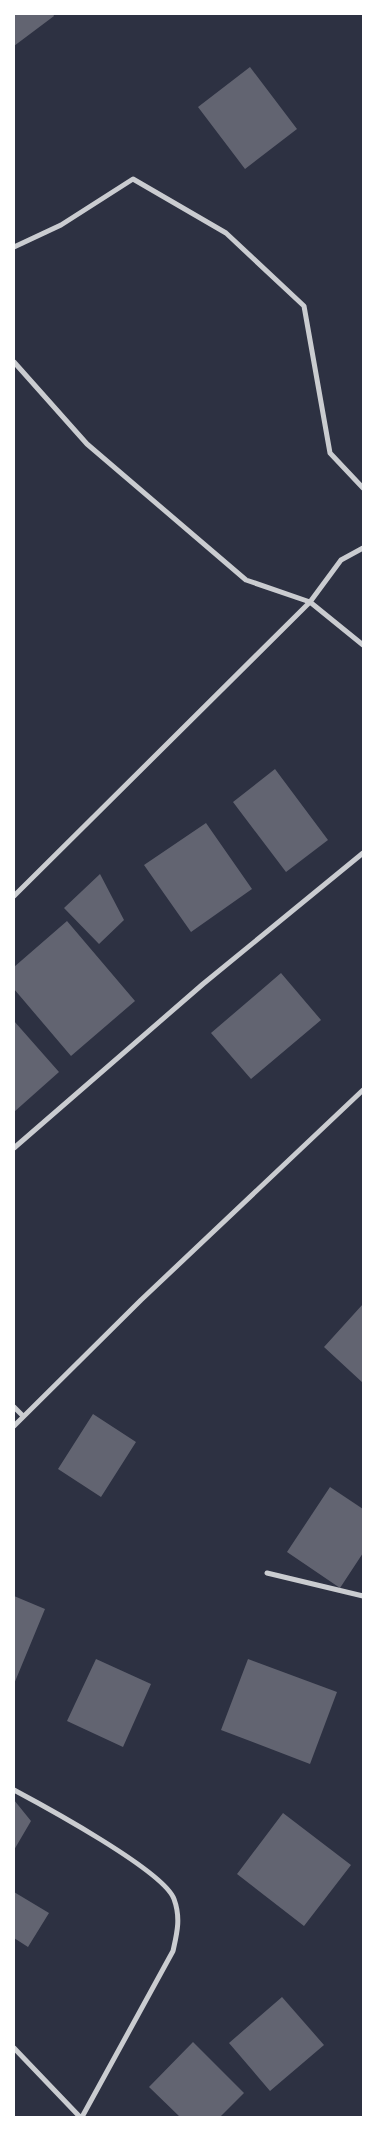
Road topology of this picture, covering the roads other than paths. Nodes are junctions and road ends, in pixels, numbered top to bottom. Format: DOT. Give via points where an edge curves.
graph roads {
  1 [pos="14,247"];
  2 [pos="14,362"];
  3 [pos="363,488"];
  4 [pos="363,548"];
  5 [pos="310,602"];
  6 [pos="363,645"];
  7 [pos="363,852"];
  8 [pos="14,896"];
  9 [pos="363,1090"];
  10 [pos="14,1148"];
  11 [pos="14,1407"];
  12 [pos="23,1416"];
  13 [pos="14,1426"];
  14 [pos="267,1573"];
  15 [pos="363,1596"];
  16 [pos="14,1790"];
  17 [pos="14,2048"];
  18 [pos="81,2117"];
  1 -- 3 [label="street" via="61,225 133,179 226,233 304,306 330,453"];
  2 -- 5 [label="street" via="87,444 246,580"];
  4 -- 5 [label="street" via="341,560"];
  5 -- 6 [label="street"];
  5 -- 8 [label="street"];
  7 -- 10 [label="street" via="203,984"];
  9 -- 12 [label="street"];
  11 -- 12 [label="street"];
  12 -- 13 [label="street"];
  14 -- 15 [label="street"];
  16 -- 18 [label="street" via="145,1868 174,1897 180,1925 172,1951"];
  17 -- 18 [label="street"];
}
